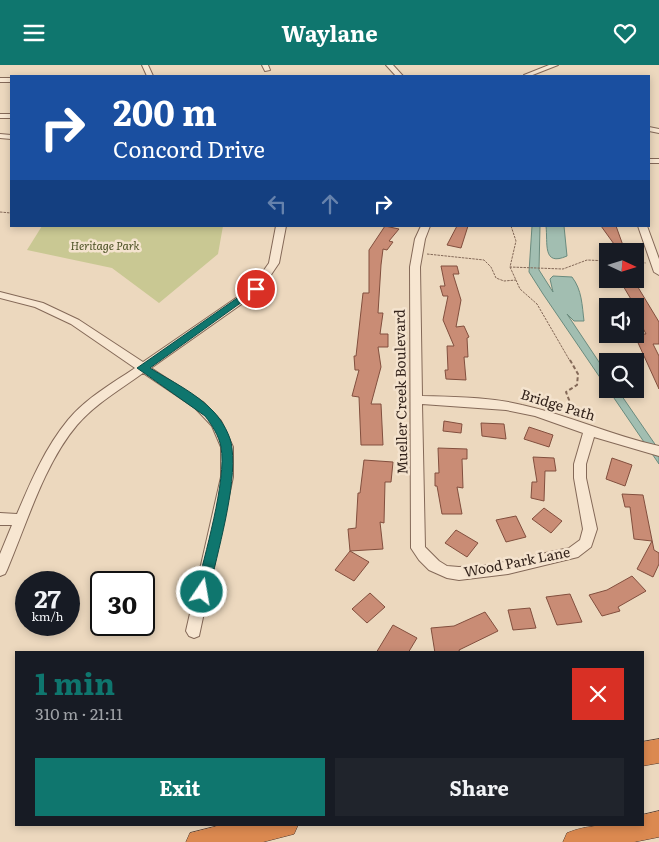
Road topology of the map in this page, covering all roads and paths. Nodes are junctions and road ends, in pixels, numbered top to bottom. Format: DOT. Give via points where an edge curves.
graph roads {
  1 [pos="388,65"];
  2 [pos="555,65"];
  3 [pos="399,75"];
  4 [pos="527,75"];
  5 [pos="281,227"];
  6 [pos="426,227"];
  7 [pos="511,227"];
  8 [pos="642,227"];
  9 [pos="416,253"];
  10 [pos="599,261"];
  11 [pos="510,267"];
  12 [pos="659,271"];
  13 [pos="516,280"];
  14 [pos="0,295"];
  15 [pos="142,368"];
  16 [pos="416,400"];
  17 [pos="565,422"];
  18 [pos="590,431"];
  19 [pos="659,451"];
  20 [pos="0,519"];
  21 [pos="21,520"];
  22 [pos="424,558"];
  23 [pos="0,570"];
  24 [pos="194,631"];
  25 [pos="659,751"];
  26 [pos="644,754"];
  27 [pos="659,824"];
  28 [pos="280,826"];
  29 [pos="199,842"];
  30 [pos="576,842"];
  1 -- 3 [label="street"];
  2 -- 4 [label="street"];
  5 -- 15 [label="street" via="274,263 256,289"];
  6 -- 9 [label="street, Mueller Creek Boulevard"];
  7 -- 11 [label="path" via="516,241"];
  8 -- 12 [label="street"];
  9 -- 13 [label="path" via="484,260 496,278"];
  9 -- 16 [label="street, Mueller Creek Boulevard"];
  10 -- 11 [label="path" via="587,260 570,268"];
  11 -- 13 [label="path"];
  13 -- 17 [label="path" via="520,289 537,304 578,374 577,385 566,392 571,405"];
  14 -- 15 [label="street" via="57,313"];
  15 -- 21 [label="street" via="84,410 60,437"];
  15 -- 24 [label="street" via="209,414 227,447 227,477"];
  16 -- 17 [label="street, Bridge Path" via="502,405 538,412"];
  16 -- 22 [label="street, Mueller Creek Boulevard" via="418,548"];
  17 -- 18 [label="street, Bridge Path"];
  18 -- 19 [label="street, Bridge Path"];
  18 -- 22 [label="street, Wood Park Lane" via="580,464 580,478 590,529 586,543 573,553 467,575 435,567"];
  20 -- 21 [label="street"];
  21 -- 23 [label="street"];
  25 -- 26 [label="highway"];
  27 -- 30 [label="highway"];
  28 -- 29 [label="highway"];
}
